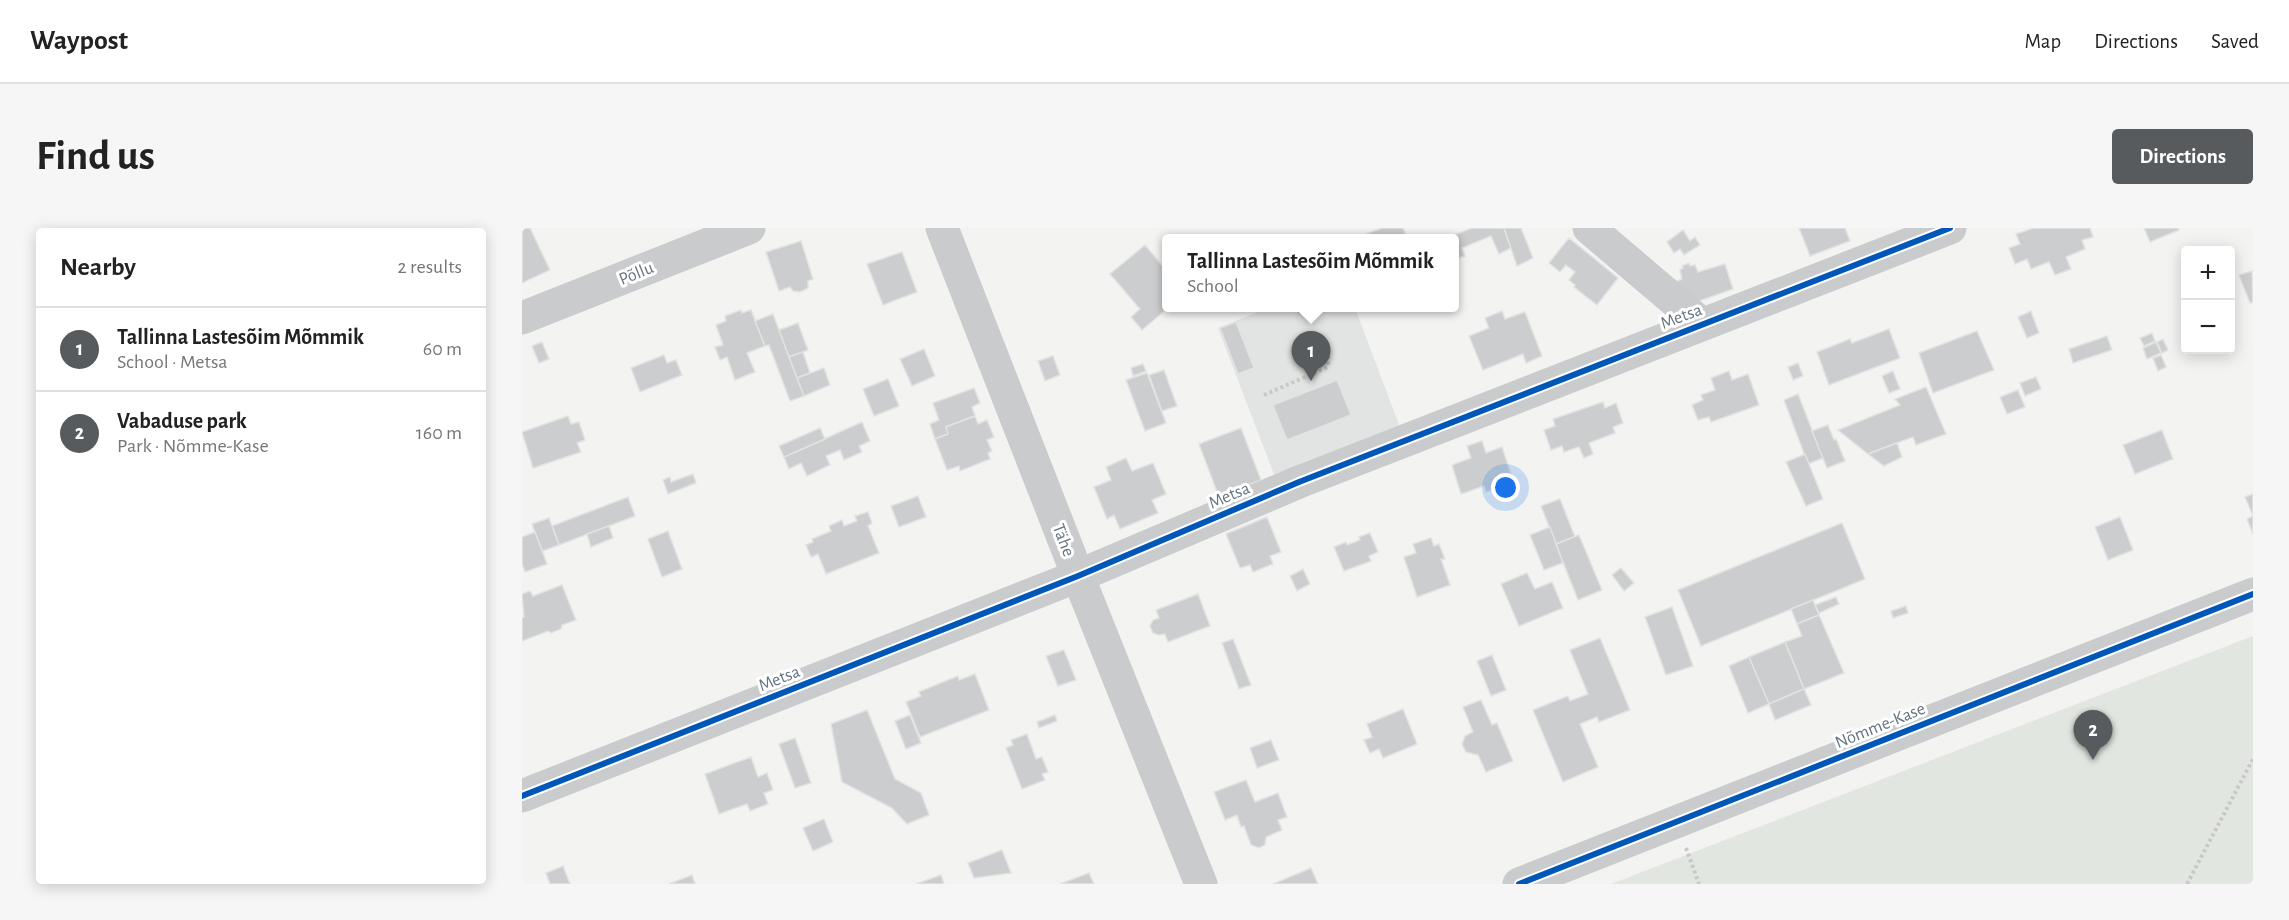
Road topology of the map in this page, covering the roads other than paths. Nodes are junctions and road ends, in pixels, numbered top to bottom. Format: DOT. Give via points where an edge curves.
graph roads {
  1 [pos="749,228"];
  2 [pos="942,228"];
  3 [pos="1589,228"];
  4 [pos="1950,228"];
  5 [pos="522,318"];
  6 [pos="1702,324"];
  7 [pos="1078,576"];
  8 [pos="2253,594"];
  9 [pos="522,796"];
  10 [pos="1202,884"];
  11 [pos="1519,884"];
  1 -- 5 [label="street, Põllu"];
  2 -- 7 [label="street, Tähe"];
  3 -- 6 [label="street"];
  4 -- 6 [label="street, Metsa"];
  6 -- 7 [label="street, Metsa" via="1299,482"];
  7 -- 9 [label="street, Metsa"];
  7 -- 10 [label="street, Tähe"];
  8 -- 11 [label="street, Nõmme-Kase"];
}
